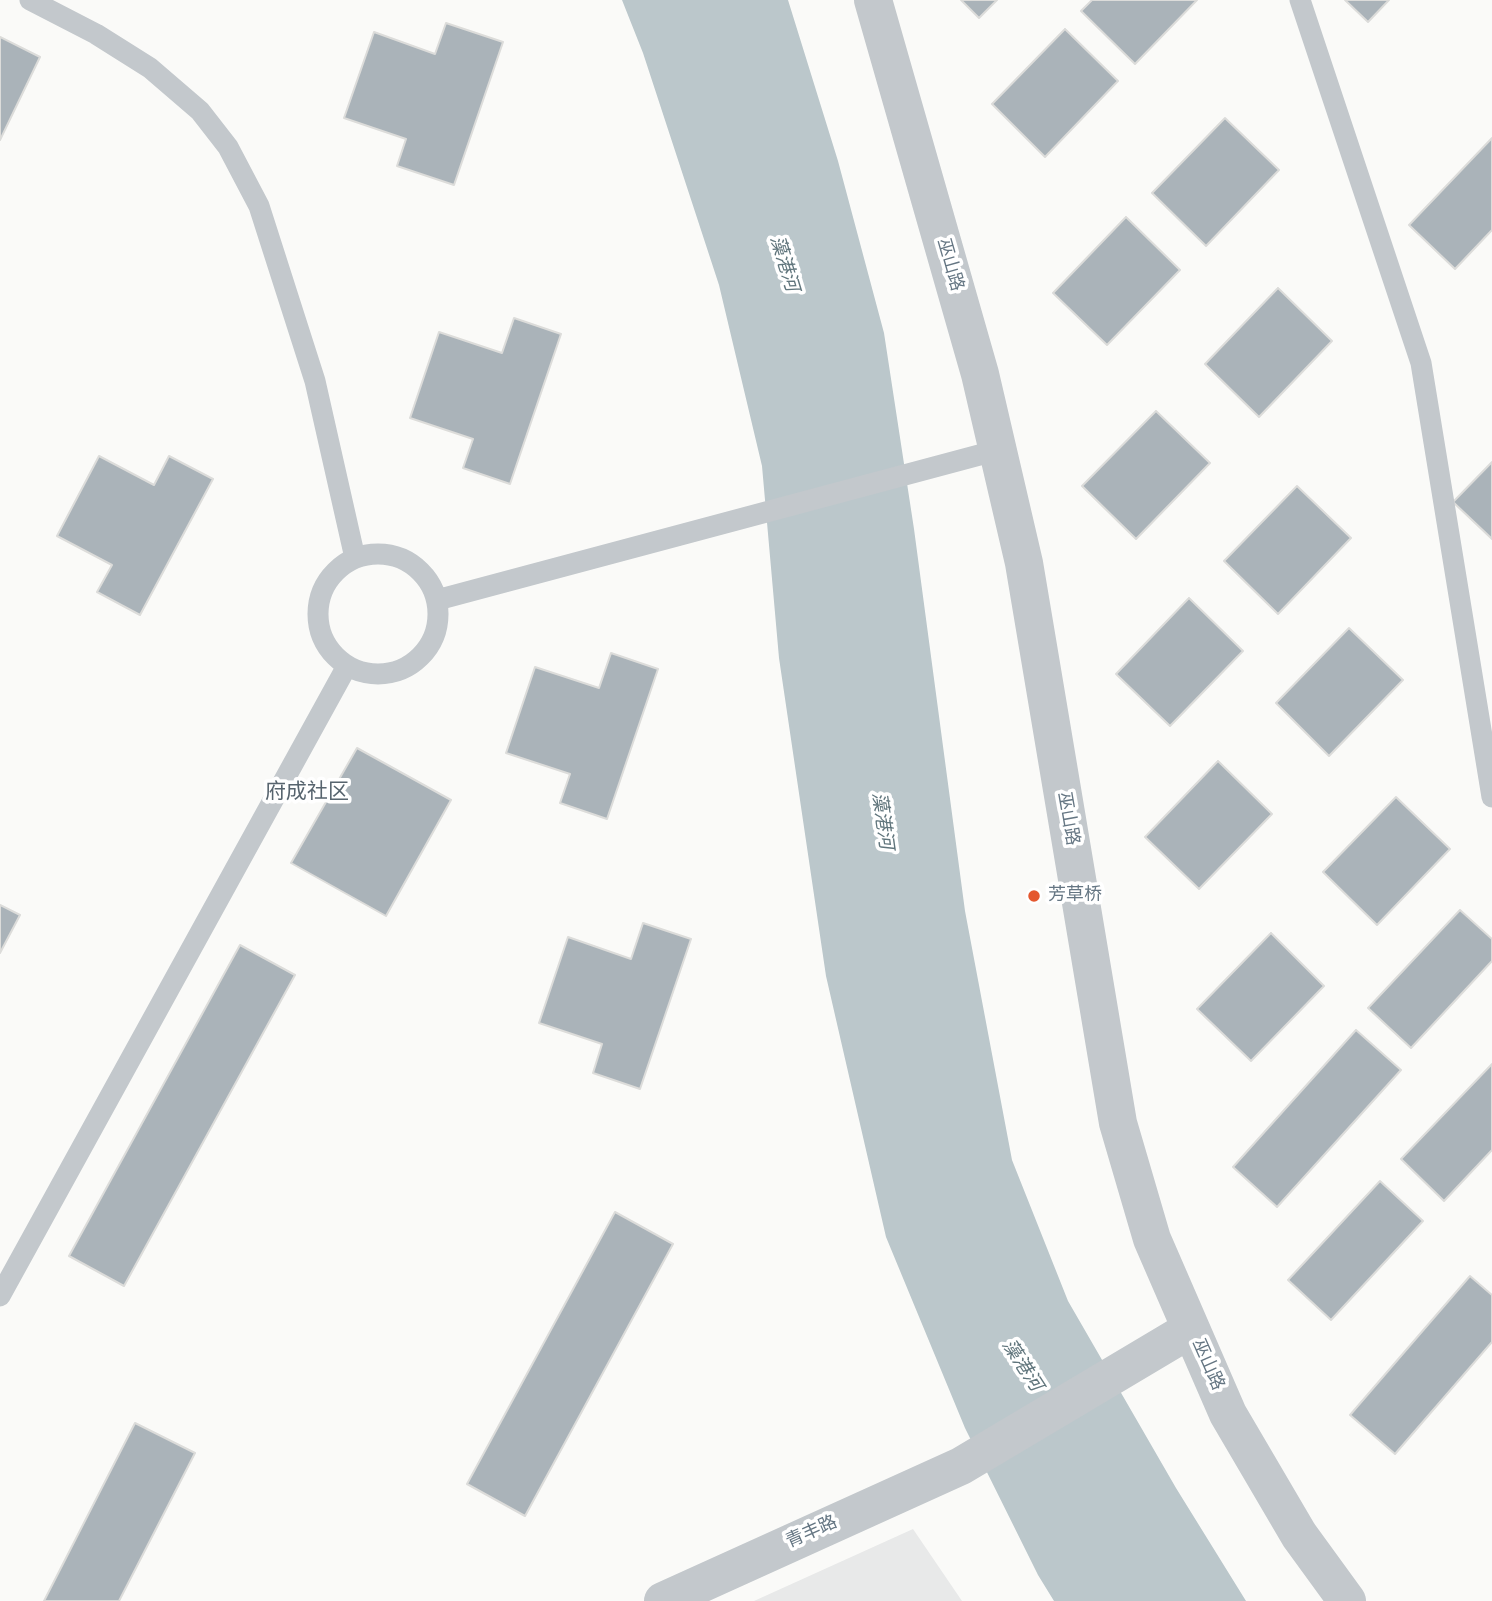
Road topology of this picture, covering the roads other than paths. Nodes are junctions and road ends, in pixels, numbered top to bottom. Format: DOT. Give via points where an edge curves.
graph roads {
  1 [pos="30,0"];
  2 [pos="873,0"];
  3 [pos="1300,0"];
  4 [pos="998,450"];
  5 [pos="355,558"];
  6 [pos="437,600"];
  7 [pos="347,666"];
  8 [pos="1492,797"];
  9 [pos="0,1296"];
  10 [pos="1191,1329"];
  11 [pos="663,1601"];
  12 [pos="1347,1601"];
  1 -- 5 [label="lane" via="150,68 200,111 228,147 259,206 315,381"];
  2 -- 4 [label="street, 巫山路"];
  3 -- 8 [label="lane" via="1421,363"];
  4 -- 6 [label="lane"];
  4 -- 10 [label="street, 巫山路" via="1024,563 1118,1123 1152,1239"];
  5 -- 6 [label="lane" via="396,556 414,565"];
  5 -- 7 [label="lane" via="335,571 322,591 317,614 321,637 334,658"];
  6 -- 7 [label="lane" via="437,626 427,650 407,667 382,675 356,672"];
  7 -- 9 [label="lane"];
  10 -- 11 [label="street, 青丰路" via="961,1466"];
  10 -- 12 [label="street, 巫山路" via="1228,1414 1299,1535"];
}
